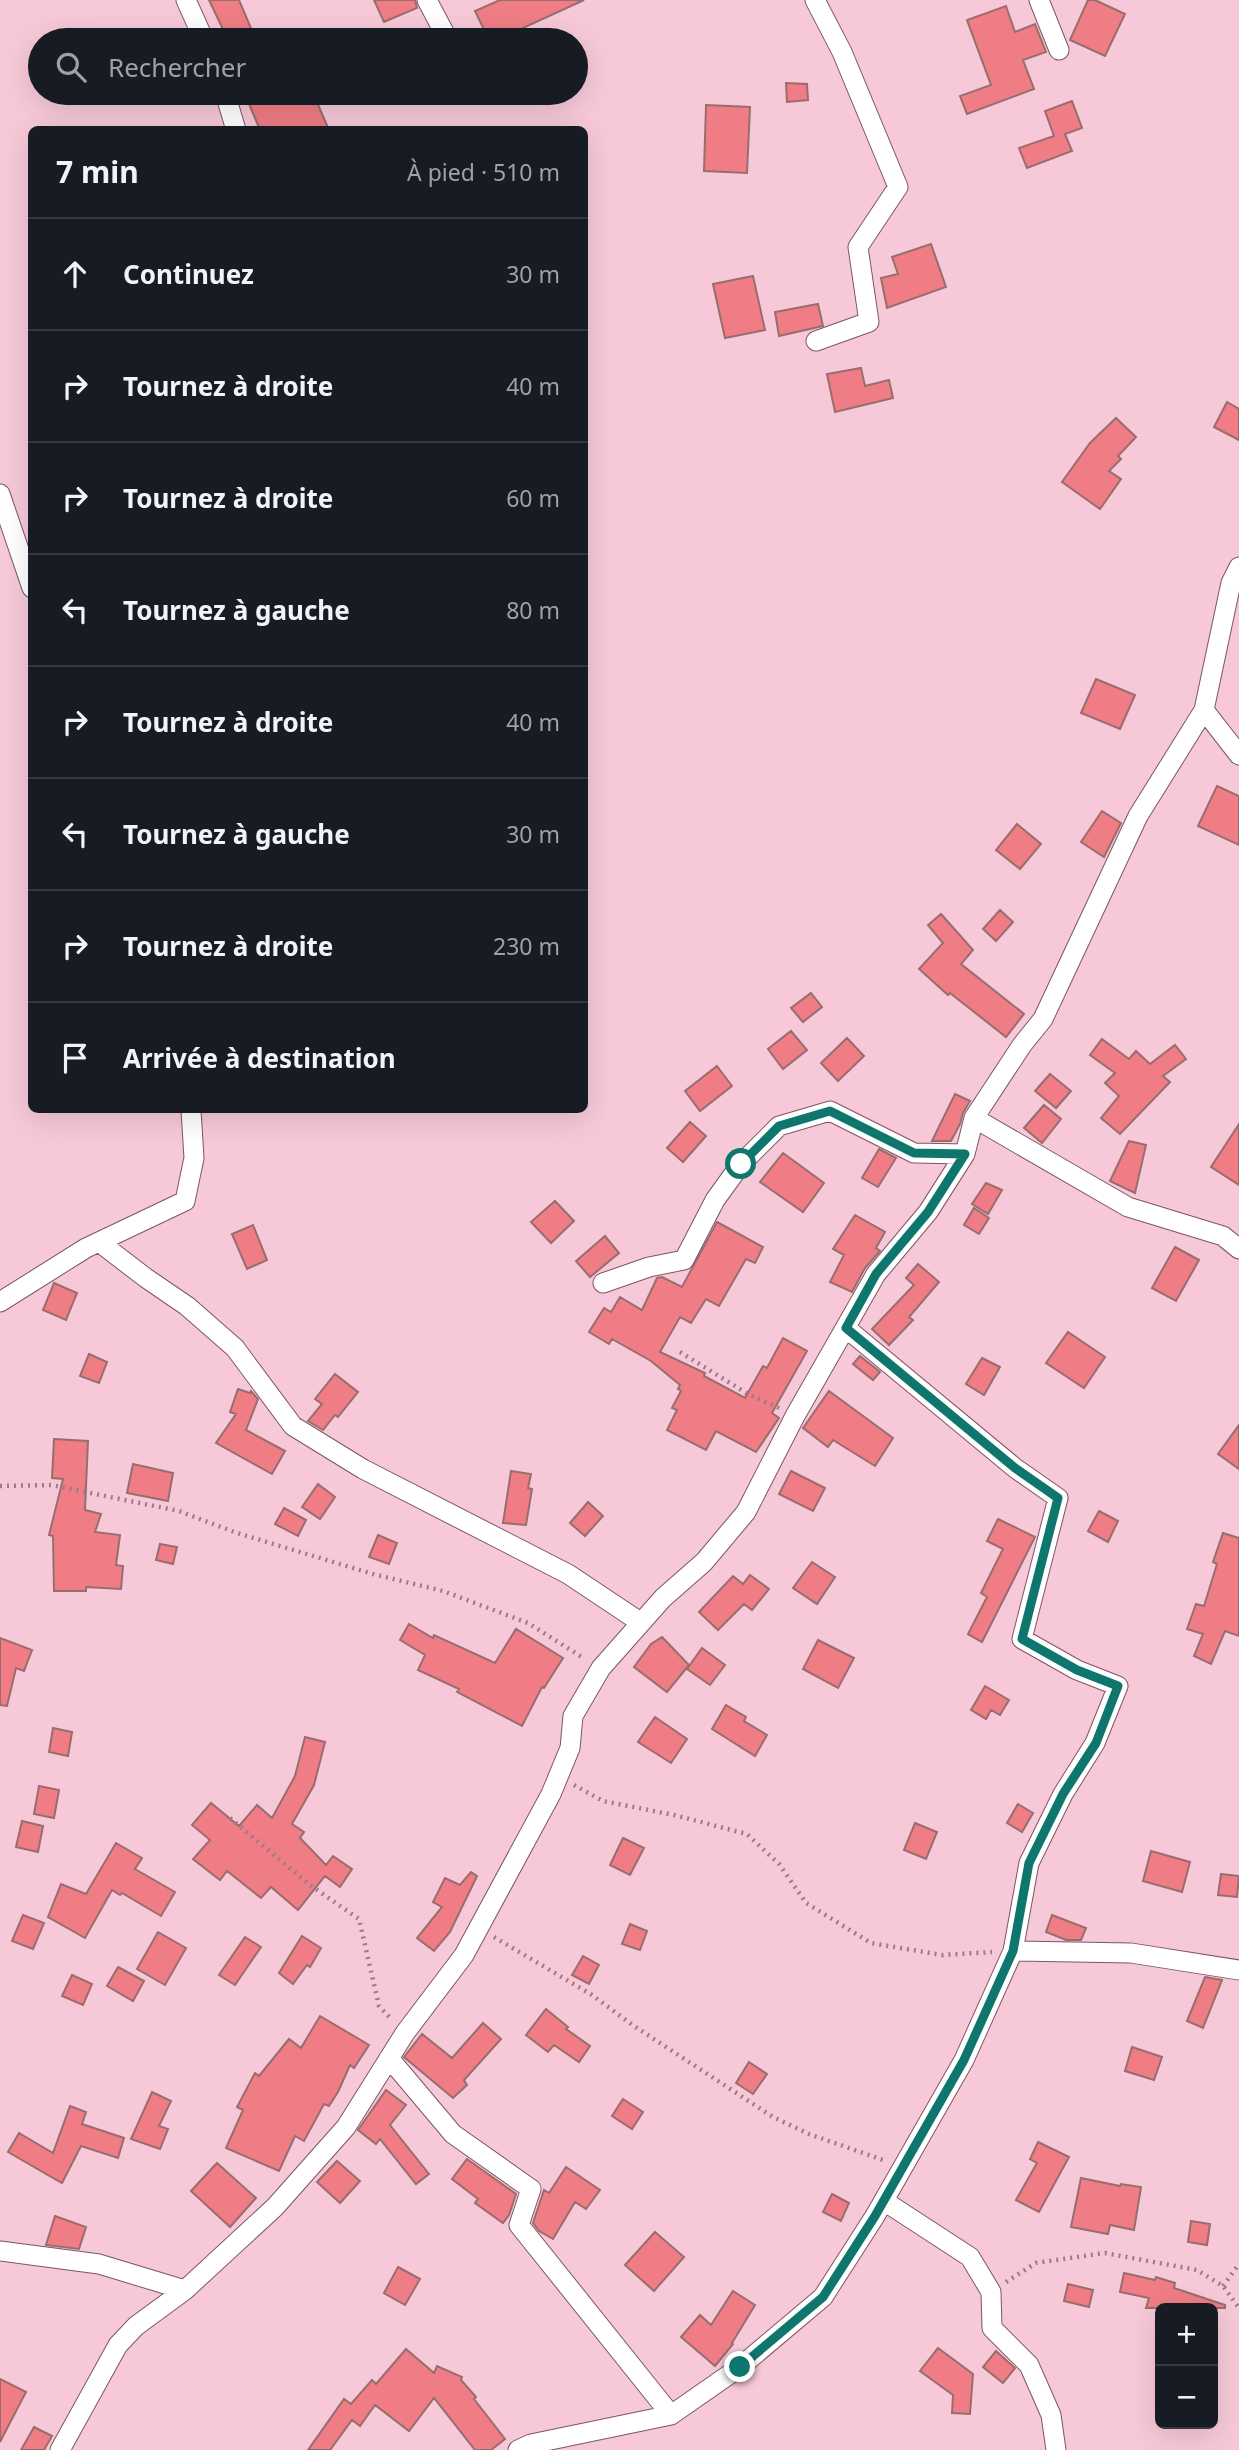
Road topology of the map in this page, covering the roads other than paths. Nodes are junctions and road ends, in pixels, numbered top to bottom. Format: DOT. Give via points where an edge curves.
graph roads {
  1 [pos="186,0"];
  2 [pos="427,0"];
  3 [pos="815,0"];
  4 [pos="1039,0"];
  5 [pos="199,28"];
  6 [pos="442,28"];
  7 [pos="1059,50"];
  8 [pos="229,105"];
  9 [pos="235,126"];
  10 [pos="816,341"];
  11 [pos="0,494"];
  12 [pos="1239,567"];
  13 [pos="28,576"];
  14 [pos="1204,710"];
  15 [pos="1239,755"];
  16 [pos="191,1113"];
  17 [pos="974,1118"];
  18 [pos="965,1154"];
  19 [pos="99,1242"];
  20 [pos="1239,1249"];
  21 [pos="603,1283"];
  22 [pos="0,1302"];
  23 [pos="846,1328"];
  24 [pos="640,1622"];
  25 [pos="1013,1951"];
  26 [pos="1239,1970"];
  27 [pos="389,2058"];
  28 [pos="884,2201"];
  29 [pos="0,2251"];
  30 [pos="185,2290"];
  31 [pos="671,2416"];
  32 [pos="60,2450"];
  33 [pos="518,2450"];
  34 [pos="1056,2450"];
  1 -- 5 [label="street"];
  2 -- 6 [label="street"];
  3 -- 10 [label="street" via="842,52 898,187 858,247 869,322"];
  4 -- 7 [label="street"];
  8 -- 9 [label="street"];
  11 -- 13 [label="street"];
  12 -- 14 [label="street" via="1231,583"];
  14 -- 15 [label="street"];
  14 -- 17 [label="street" via="1138,816 1043,1019"];
  16 -- 19 [label="street" via="194,1158 185,1201"];
  17 -- 18 [label="street"];
  17 -- 20 [label="street" via="1128,1207 1223,1236"];
  18 -- 21 [label="street" via="914,1153 830,1111 779,1126 741,1164 715,1200 684,1260"];
  18 -- 23 [label="street" via="928,1212 876,1274"];
  19 -- 22 [label="street"];
  19 -- 24 [label="street" via="187,1306 235,1348 293,1426 363,1469 568,1574"];
  23 -- 24 [label="street" via="746,1512 704,1562"];
  23 -- 25 [label="street" via="1058,1498 1022,1639 1077,1670 1118,1686 1096,1743 1063,1794 1029,1863"];
  24 -- 27 [label="street" via="601,1668 573,1716 570,1748 551,1794 464,1955"];
  25 -- 26 [label="street" via="1131,1953"];
  25 -- 28 [label="street" via="964,2060"];
  27 -- 30 [label="street" via="346,2127 275,2207"];
  27 -- 31 [label="street" via="453,2134 531,2189 519,2225"];
  28 -- 31 [label="street" via="823,2297 740,2367"];
  28 -- 34 [label="street" via="970,2257 991,2292 992,2328 1029,2365 1051,2415"];
  29 -- 30 [label="street" via="99,2264"];
  30 -- 32 [label="street" via="118,2345"];
  31 -- 33 [label="street"];
}
